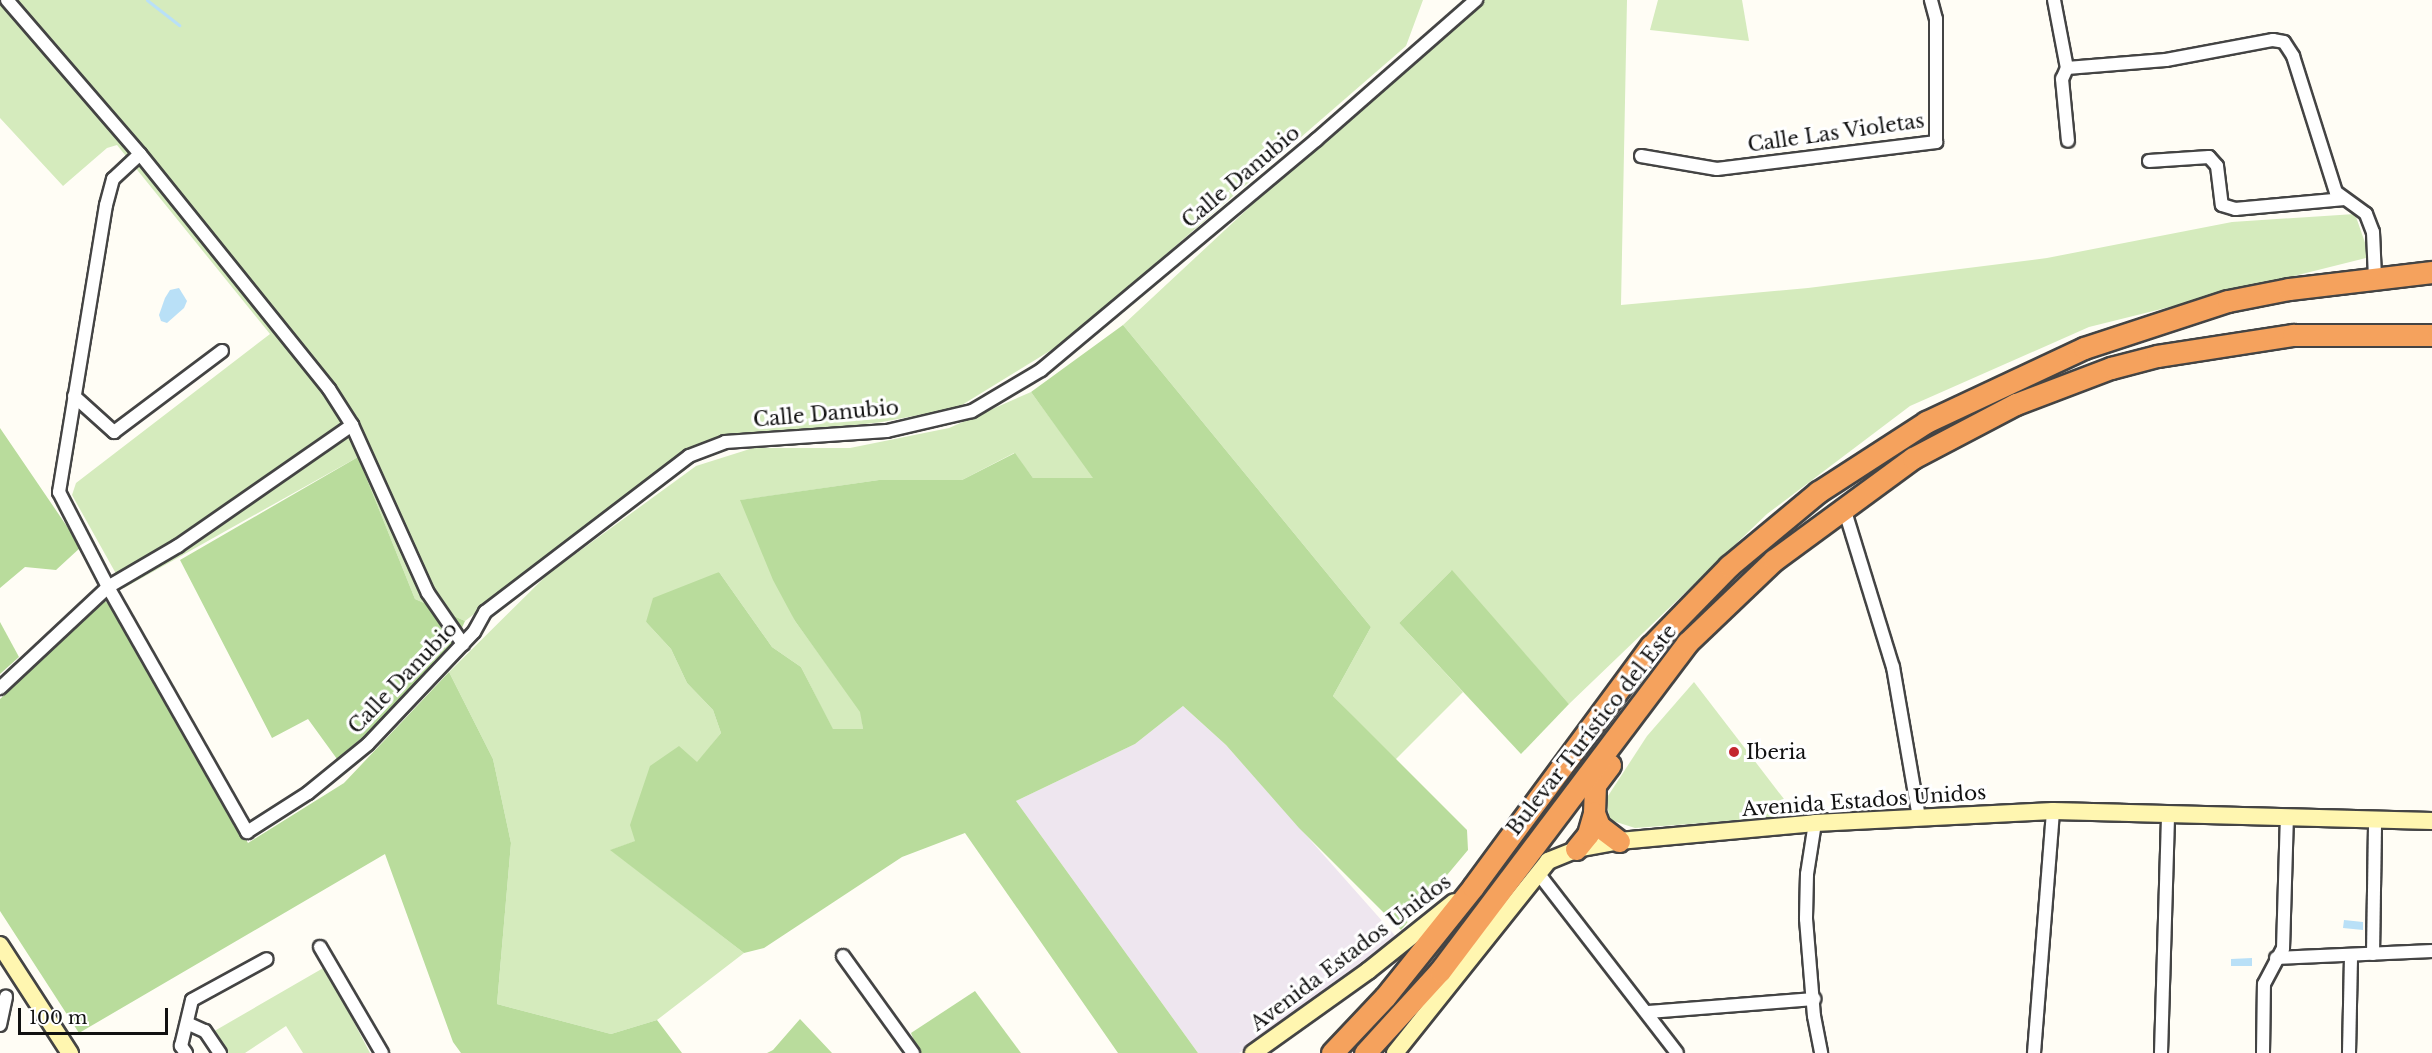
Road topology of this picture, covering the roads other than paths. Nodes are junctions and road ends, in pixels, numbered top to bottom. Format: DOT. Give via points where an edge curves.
graph roads {
  1 [pos="7,0"];
  2 [pos="1476,0"];
  3 [pos="1931,0"];
  4 [pos="2054,0"];
  5 [pos="2067,68"];
  6 [pos="2068,141"];
  7 [pos="140,154"];
  8 [pos="1641,156"];
  9 [pos="2149,161"];
  10 [pos="2344,199"];
  11 [pos="2432,272"];
  12 [pos="2375,278"];
  13 [pos="2432,335"];
  14 [pos="222,351"];
  15 [pos="74,396"];
  16 [pos="352,425"];
  17 [pos="1844,508"];
  18 [pos="1792,545"];
  19 [pos="108,587"];
  20 [pos="463,644"];
  21 [pos="0,688"];
  22 [pos="2053,811"];
  23 [pos="1594,813"];
  24 [pos="2168,815"];
  25 [pos="1919,818"];
  26 [pos="2287,818"];
  27 [pos="2375,820"];
  28 [pos="2432,821"];
  29 [pos="1815,824"];
  30 [pos="1619,840"];
  31 [pos="1576,849"];
  32 [pos="1538,873"];
  33 [pos="1473,886"];
  34 [pos="0,946"];
  35 [pos="320,947"];
  36 [pos="2432,951"];
  37 [pos="2373,954"];
  38 [pos="2351,955"];
  39 [pos="843,956"];
  40 [pos="2276,958"];
  41 [pos="267,959"];
  42 [pos="6,997"];
  43 [pos="1814,999"];
  44 [pos="1648,1012"];
  45 [pos="189,1024"];
  46 [pos="0,1025"];
  47 [pos="70,1053"];
  48 [pos="186,1053"];
  49 [pos="220,1053"];
  50 [pos="382,1053"];
  51 [pos="913,1053"];
  52 [pos="1253,1053"];
  53 [pos="1332,1053"];
  54 [pos="1365,1053"];
  55 [pos="1395,1053"];
  56 [pos="1677,1053"];
  57 [pos="1821,1053"];
  58 [pos="2034,1053"];
  59 [pos="2162,1053"];
  60 [pos="2263,1053"];
  61 [pos="2349,1053"];
  1 -- 7 [label="street"];
  2 -- 20 [label="street, Calle Danubio" via="1041,370 972,411 887,431 725,442 689,456 485,612"];
  3 -- 8 [label="street, Calle Las Violetas" via="1936,19 1936,142 1718,169"];
  4 -- 5 [label="street"];
  5 -- 6 [label="street" via="2062,80"];
  5 -- 10 [label="street" via="2166,60 2273,40 2284,42 2293,56 2336,192"];
  7 -- 15 [label="street" via="113,179"];
  7 -- 16 [label="street" via="279,325"];
  9 -- 10 [label="street" via="2209,157 2217,166 2222,205 2235,209"];
  10 -- 12 [label="street" via="2366,214 2373,232"];
  11 -- 12 [label="highway, Bulevar Turístico del Este"];
  12 -- 33 [label="highway, Bulevar Turístico del Este" via="2228,301 2153,323 2026,373 1926,422 1875,453 1776,525 1690,604 1651,646"];
  13 -- 17 [label="highway, Bulevar Turístico del Este" via="2293,335 2229,343 2111,368 1970,425 1913,458"];
  14 -- 15 [label="street" via="114,432"];
  15 -- 19 [label="street" via="59,492"];
  16 -- 19 [label="street" via="178,546"];
  16 -- 20 [label="street" via="428,593"];
  17 -- 18 [label="highway, Bulevar Turístico del Este"];
  17 -- 25 [label="street" via="1893,667"];
  18 -- 23 [label="highway" via="1766,581 1696,649 1595,784"];
  18 -- 54 [label="highway, Bulevar Turístico del Este" via="1687,643 1440,971"];
  19 -- 20 [label="street, Calle Danubio" via="248,832 308,793 368,744"];
  19 -- 21 [label="street"];
  22 -- 24 [label="street, Avenida Estados Unidos"];
  22 -- 25 [label="street, Avenida Estados Unidos"];
  22 -- 58 [label="street"];
  23 -- 30 [label="highway" via="1599,826"];
  23 -- 31 [label="highway" via="1588,834"];
  24 -- 26 [label="street, Avenida Estados Unidos"];
  24 -- 59 [label="street"];
  25 -- 29 [label="street, Avenida Estados Unidos"];
  26 -- 27 [label="street, Avenida Estados Unidos"];
  26 -- 40 [label="street" via="2283,949"];
  27 -- 28 [label="street, Avenida Estados Unidos"];
  27 -- 37 [label="street"];
  29 -- 30 [label="street, Avenida Estados Unidos"];
  29 -- 43 [label="street" via="1806,895"];
  30 -- 31 [label="street, Avenida Estados Unidos"];
  31 -- 32 [label="street, Avenida Estados Unidos" via="1548,861"];
  32 -- 44 [label="street"];
  32 -- 55 [label="street, Avenida Estados Unidos"];
  33 -- 52 [label="street, Avenida Estados Unidos" via="1368,971"];
  33 -- 53 [label="highway, Bulevar Turístico del Este" via="1385,997"];
  34 -- 47 [label="street"];
  35 -- 50 [label="street"];
  36 -- 37 [label="street"];
  37 -- 38 [label="street"];
  38 -- 40 [label="street"];
  38 -- 61 [label="street"];
  39 -- 51 [label="street"];
  40 -- 60 [label="street" via="2264,984"];
  41 -- 45 [label="street" via="192,1000 187,1011"];
  42 -- 46 [label="street"];
  43 -- 44 [label="street"];
  43 -- 57 [label="street"];
  44 -- 56 [label="street"];
  45 -- 48 [label="street" via="181,1046"];
  45 -- 49 [label="street" via="205,1031"];
}
